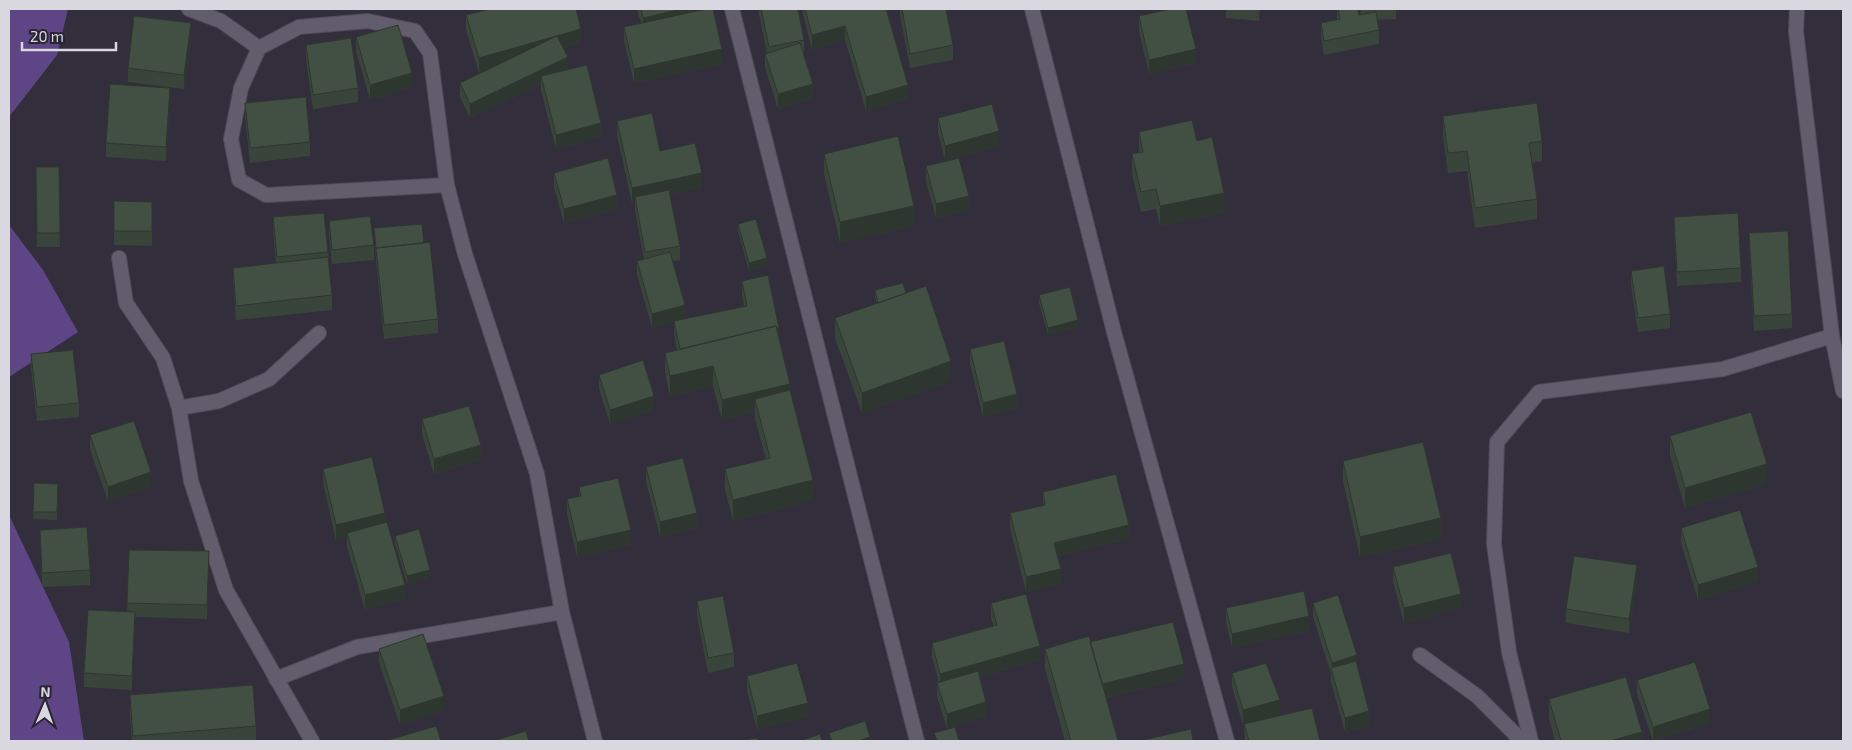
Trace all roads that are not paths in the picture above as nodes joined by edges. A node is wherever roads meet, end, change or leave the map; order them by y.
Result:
1 (189, 9) edge
2 (732, 9) edge
3 (1032, 9) edge
4 (1797, 9) edge
5 (259, 48) junction
6 (447, 185) junction
7 (119, 258) dead end
8 (319, 333) dead end
9 (1832, 336) junction
10 (1843, 391) edge
11 (179, 408) junction
12 (562, 612) junction
13 (1420, 655) dead end
14 (276, 678) junction
15 (312, 741) edge
16 (595, 741) edge
17 (917, 741) edge
18 (1227, 741) edge
19 (1522, 741) edge
20 (1531, 741) edge

1 - 5 street
2 - 17 street
3 - 18 street
4 - 9 street
5 - 6 street
5 - 6 street
6 - 12 street
7 - 11 street
8 - 11 street
9 - 10 street
9 - 20 street
11 - 14 street
12 - 14 street
12 - 16 street
13 - 19 street
14 - 15 street

